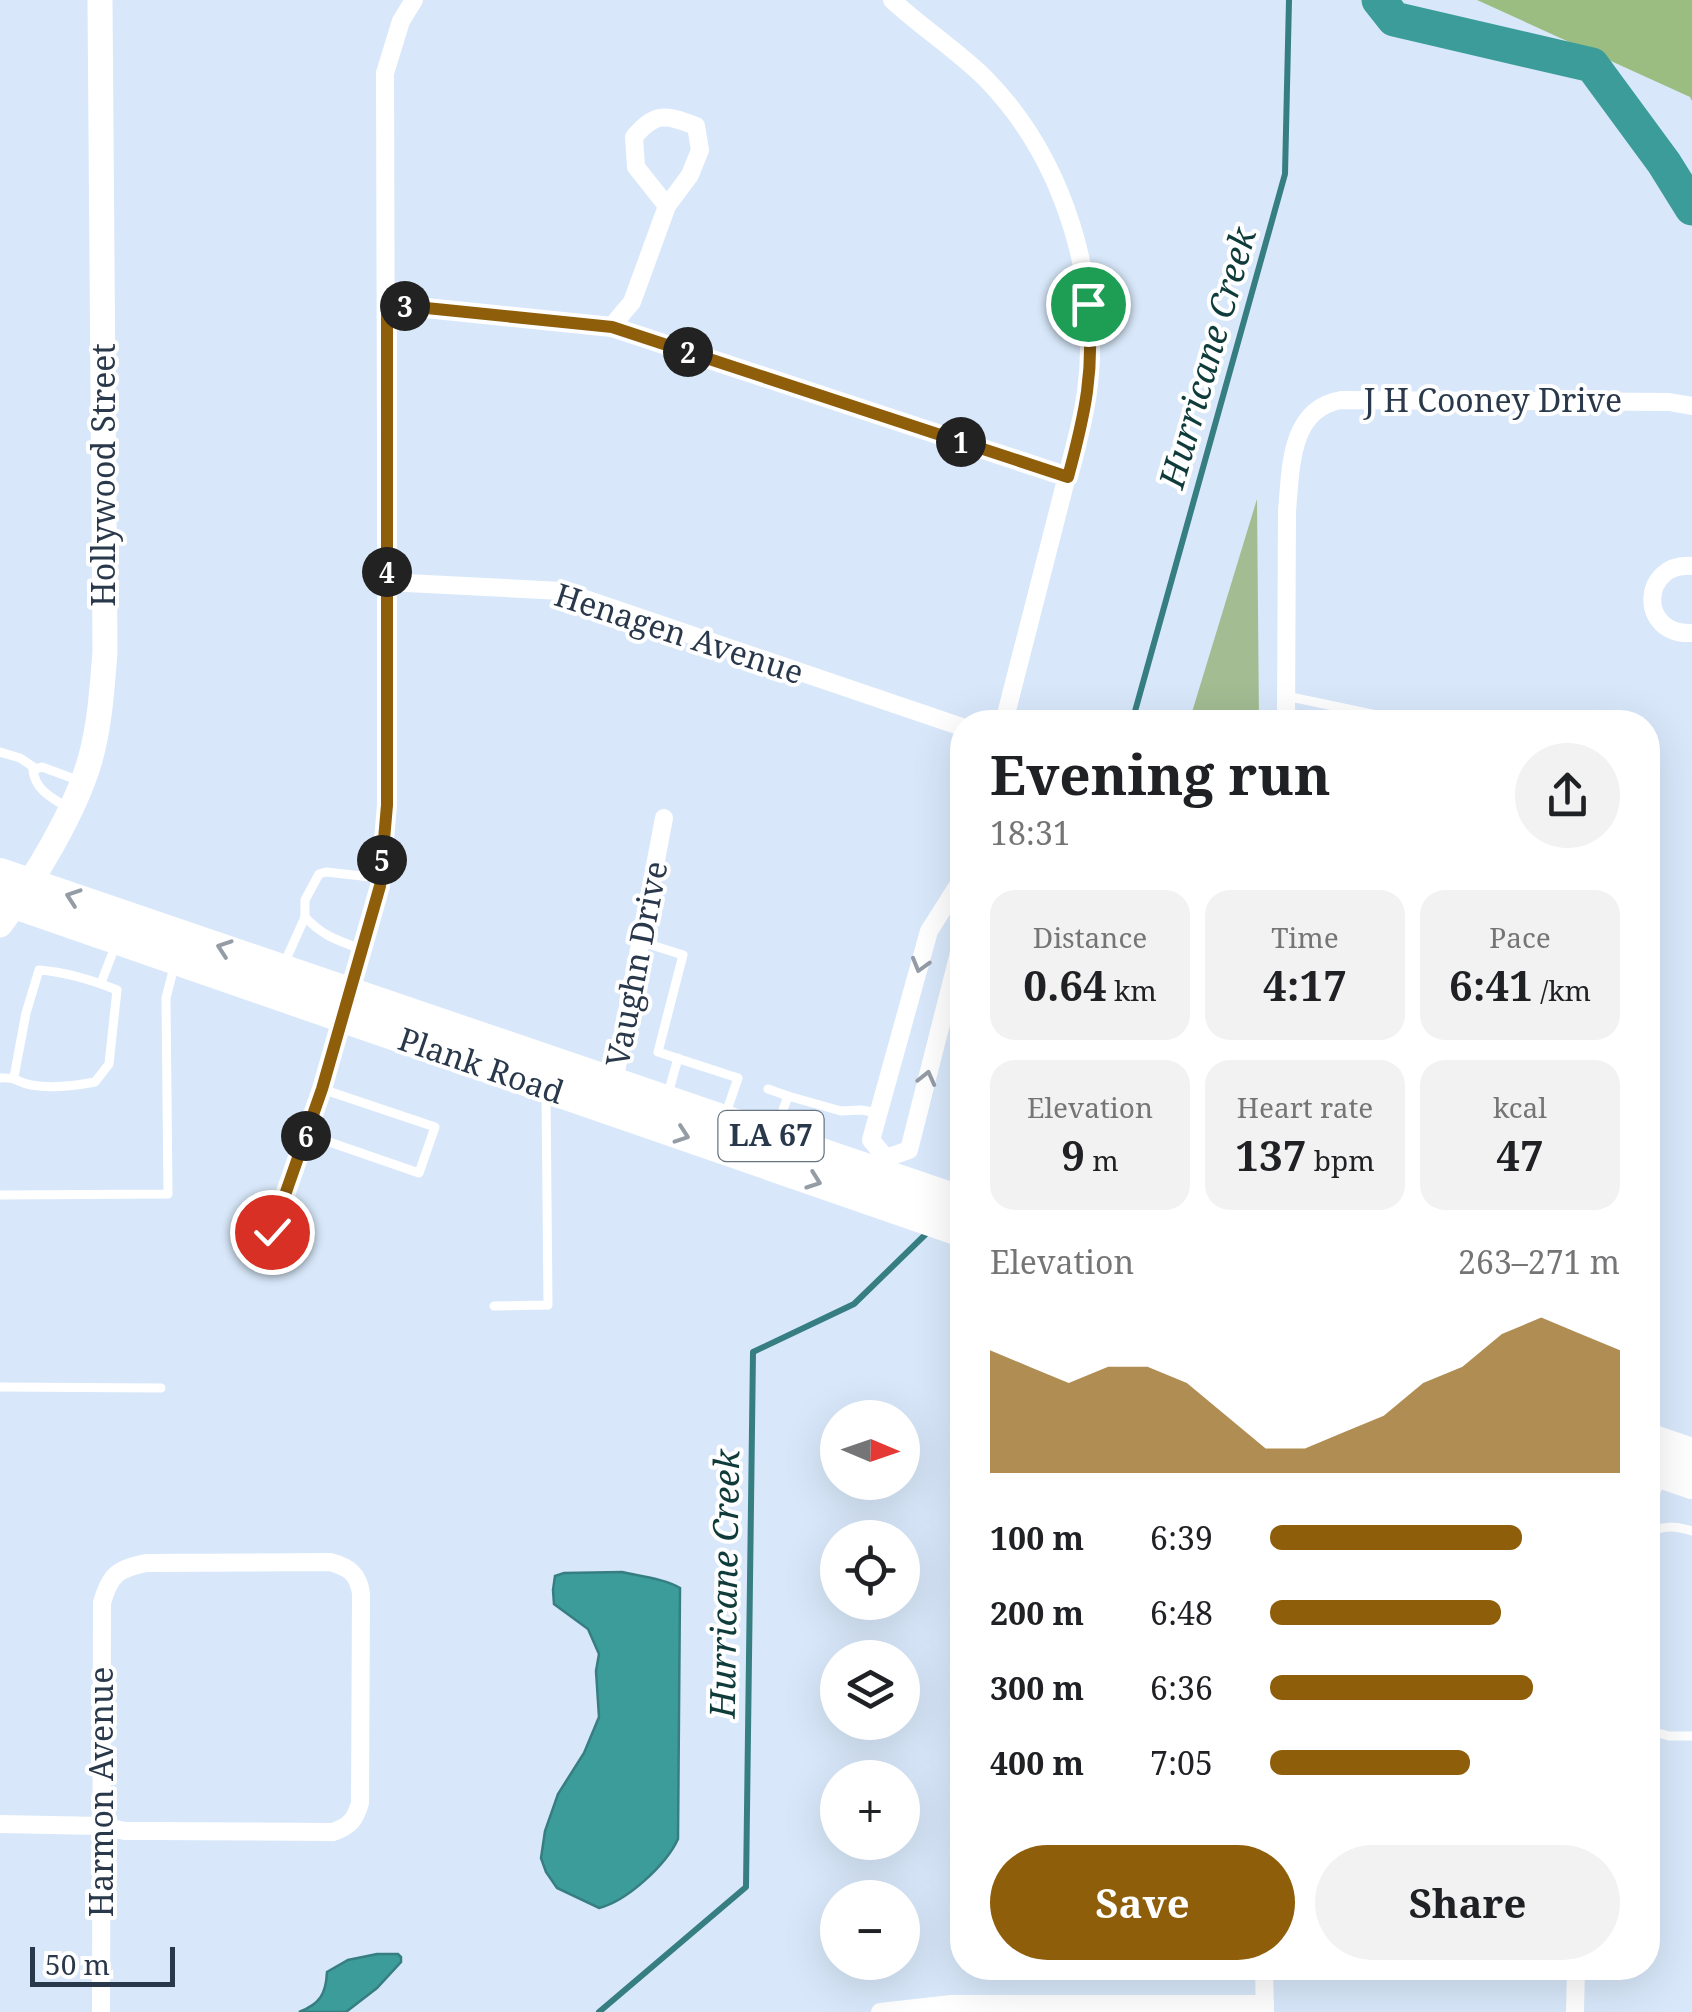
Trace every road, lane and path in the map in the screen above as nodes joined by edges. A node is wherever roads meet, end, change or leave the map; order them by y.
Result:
1 (100, 0) edge
2 (414, 0) edge
3 (892, 0) edge
4 (667, 206) junction
5 (387, 304) junction
6 (612, 327) junction
7 (1692, 406) edge
8 (1068, 477) junction
9 (1692, 566) edge
10 (387, 582) junction
11 (1692, 633) edge
12 (1286, 696) junction
13 (1007, 710) edge
14 (1286, 710) edge
15 (1353, 710) edge
16 (950, 723) edge
17 (0, 752) edge
18 (35, 768) junction
19 (83, 782) junction
20 (70, 810) junction
21 (664, 818) dead end
22 (380, 878) junction
23 (9, 897) edge
24 (950, 898) edge
25 (305, 916) junction
26 (118, 939) junction
27 (642, 942) junction
28 (361, 949) junction
29 (176, 959) junction
30 (282, 968) junction
31 (100, 983) junction
32 (950, 988) edge
33 (345, 1004) junction
34 (678, 1058) junction
35 (14, 1077) junction
36 (0, 1078) edge
37 (546, 1088) junction
38 (322, 1089) junction
39 (768, 1089) dead end
40 (611, 1096) junction
41 (788, 1096) junction
42 (666, 1100) junction
43 (879, 1114) junction
44 (724, 1120) junction
45 (306, 1134) junction
46 (774, 1137) junction
47 (880, 1178) junction
48 (0, 1195) edge
49 (950, 1202) edge
50 (925, 1204) junction
51 (950, 1223) edge
52 (272, 1232) dead end
53 (494, 1306) dead end
54 (0, 1386) edge
55 (161, 1388) dead end
56 (1660, 1442) edge
57 (1692, 1453) edge
58 (1660, 1474) edge
59 (1692, 1484) edge
60 (1660, 1528) edge
61 (1692, 1531) edge
62 (1660, 1733) edge
63 (1692, 1736) edge
64 (0, 1824) edge
65 (101, 1826) junction
66 (1264, 1980) edge
67 (1576, 1980) edge
68 (1265, 2008) edge
69 (101, 2012) edge
70 (880, 2012) edge
71 (1575, 2012) edge

1 - 19 street, Hollywood Street
2 - 5 street
3 - 8 street
4 - 4 street
4 - 6 street
5 - 6 street
5 - 10 street
6 - 8 street
7 - 12 street, J H Cooney Drive
8 - 13 street
9 - 11 street
10 - 16 street, Henagen Avenue
10 - 22 street
12 - 14 street, J H Cooney Drive
12 - 15 lane
17 - 18 lane
18 - 19 lane
18 - 20 lane
19 - 20 street, Hollywood Street
20 - 23 street, Hollywood Street
21 - 27 street, Vaughn Drive
22 - 25 lane
22 - 28 street
23 - 26 main road, Plank Road / LA 67
30 -> 23 main road, Plank Road / LA 67
24 -> 43 street
25 - 28 lane
25 - 30 lane
26 - 29 main road, Plank Road / LA 67
26 - 31 lane
27 - 34 lane
27 - 40 street, Vaughn Drive
28 - 33 street
29 - 33 main road, Plank Road / LA 67
29 - 48 lane
30 - 33 main road, Plank Road / LA 67
31 - 35 lane
31 - 35 lane
47 -> 32 street
33 - 37 main road, Plank Road / LA 67
33 - 38 lane
33 - 40 main road, Plank Road / LA 67
34 - 42 lane
34 - 44 lane
35 - 36 lane
37 - 40 main road, Plank Road / LA 67
37 - 53 lane
38 - 45 lane
38 - 45 lane
39 - 41 lane
40 - 42 main road, Plank Road / LA 67
40 -> 47 main road, Plank Road / LA 67
41 - 43 lane
41 - 46 lane
42 - 44 main road, Plank Road / LA 67
43 - 47 street
44 - 46 main road, Plank Road / LA 67
45 - 52 lane
46 - 47 main road, Plank Road / LA 67
47 - 50 main road, Plank Road / LA 67
49 - 50 main road, Plank Road / LA 67
50 - 51 main road, Plank Road / LA 67
54 - 55 lane
56 - 57 main road
58 - 59 main road
60 - 61 lane
62 - 63 lane
64 - 65 street
65 - 65 street, Harmon Avenue
65 - 69 street, Harmon Avenue
66 - 68 street
67 - 71 street
68 - 70 street

